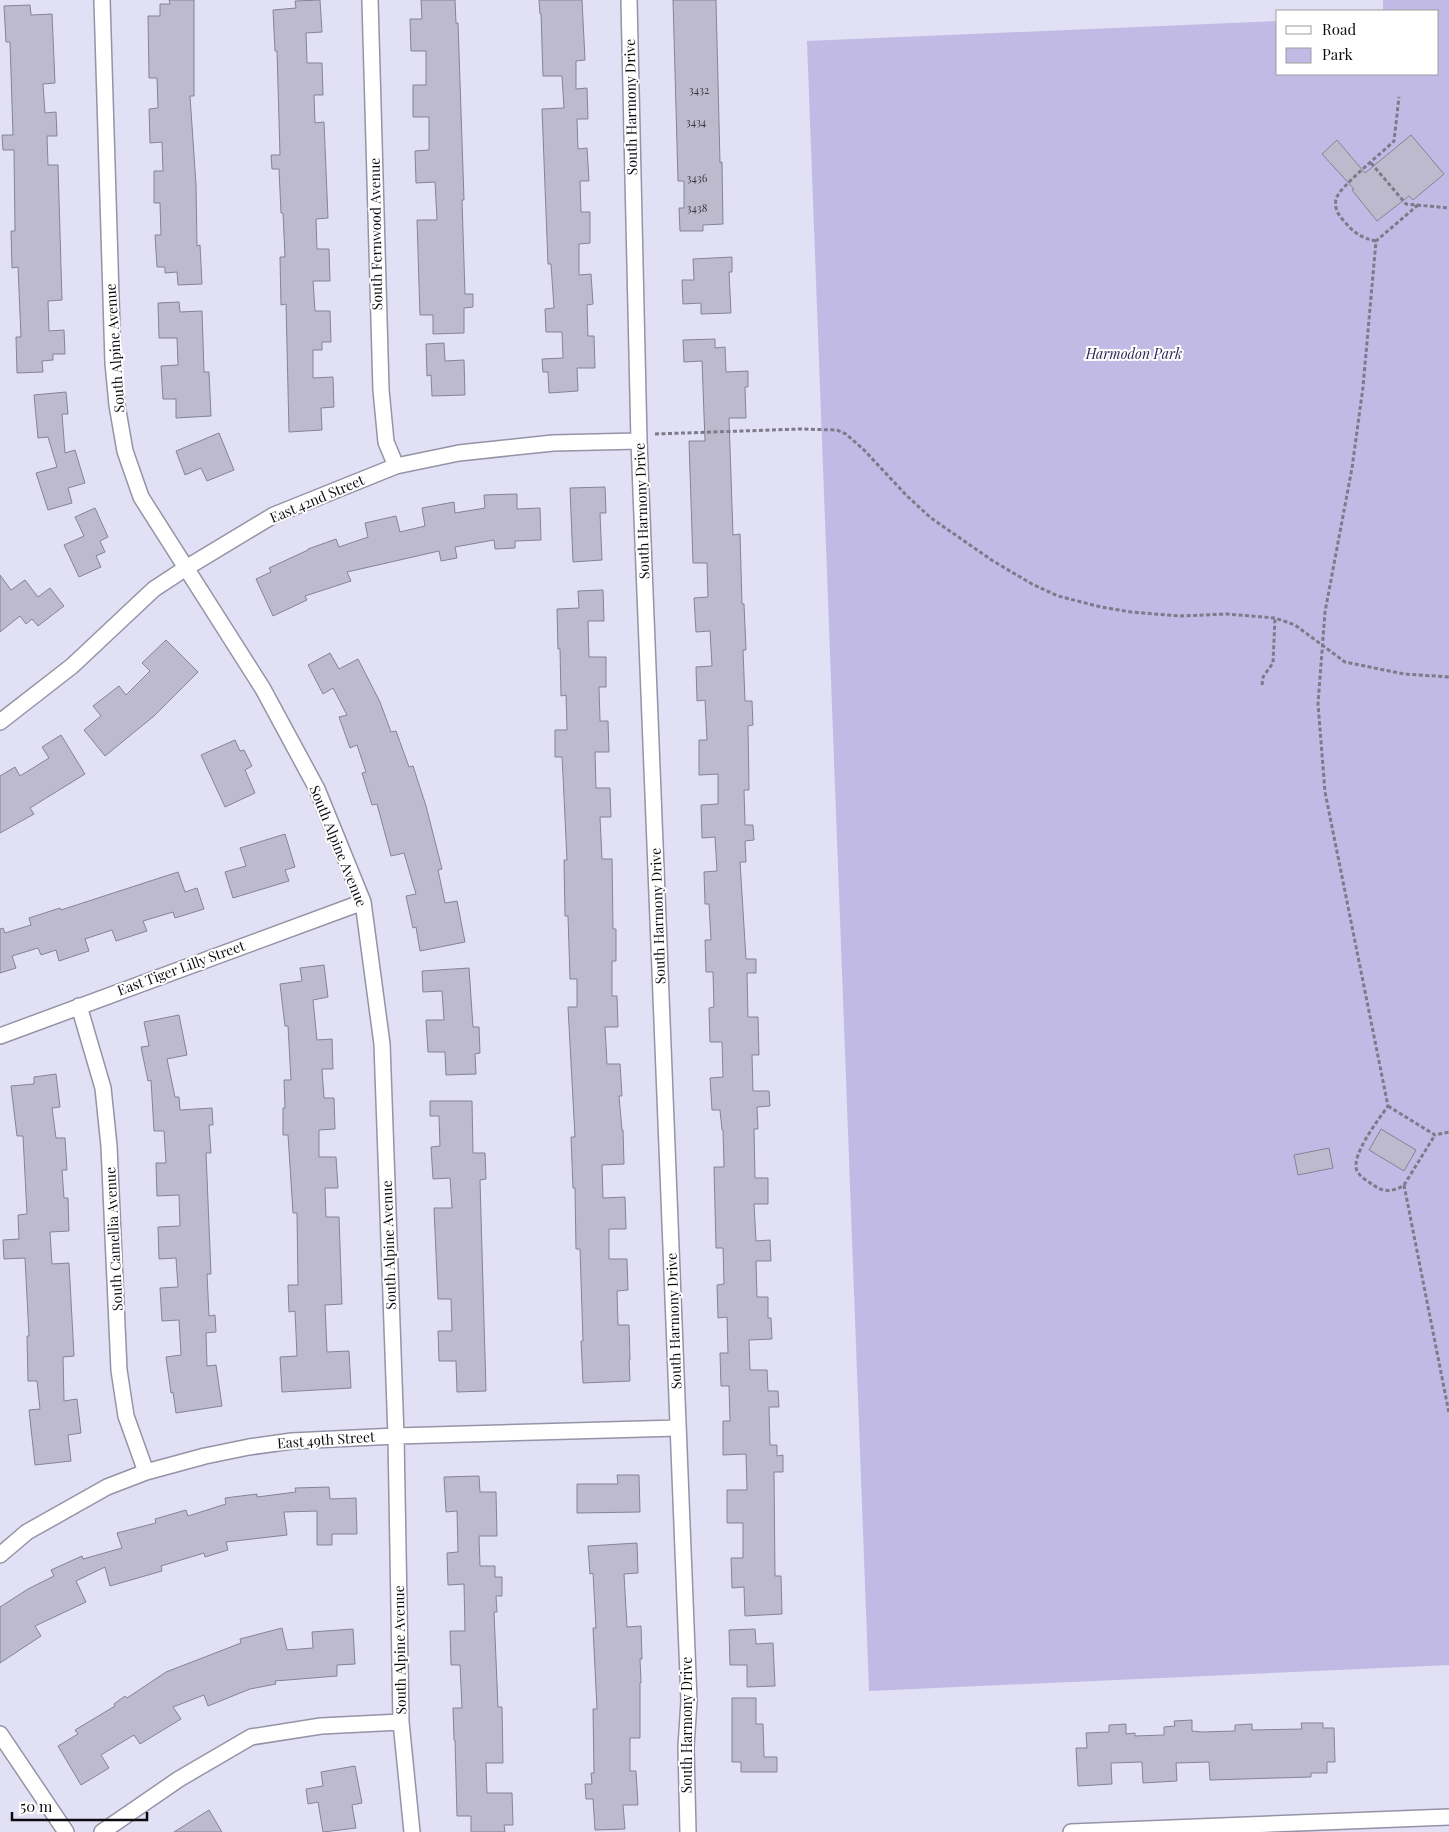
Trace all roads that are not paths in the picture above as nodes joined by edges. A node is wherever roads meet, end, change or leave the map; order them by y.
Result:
1 (102, 0) edge
2 (370, 0) edge
3 (629, 0) edge
4 (639, 441) junction
5 (396, 466) junction
6 (186, 568) junction
7 (0, 722) edge
8 (363, 902) junction
9 (79, 1006) junction
10 (0, 1036) edge
11 (678, 1428) junction
12 (396, 1436) junction
13 (146, 1472) junction
14 (0, 1555) edge
15 (401, 1722) junction
16 (0, 1734) edge
17 (1449, 1817) edge
18 (1224, 1830) edge
19 (66, 1832) edge
20 (102, 1832) edge
21 (412, 1832) edge
22 (688, 1832) edge
23 (1071, 1832) edge

1 - 6 street, South Alpine Avenue
2 - 5 street, South Fernwood Avenue
3 - 4 street, South Harmony Drive
4 - 5 street, East 42nd Street
4 - 11 street, South Harmony Drive
5 - 6 street, East 42nd Street
6 - 7 street, East 42nd Street
6 - 8 street, South Alpine Avenue
8 - 9 street, East Tiger Lilly Street
8 - 12 street, South Alpine Avenue
9 - 10 street, East Tiger Lilly Street
9 - 13 street, South Camellia Avenue
11 - 12 street, East 49th Street
11 - 22 street, South Harmony Drive
12 - 13 street, East 49th Street
12 - 15 street, South Alpine Avenue
13 - 14 street, East 49th Street
15 - 20 street
15 - 21 street, South Alpine Avenue
16 - 19 street
17 - 18 street
18 - 23 street

